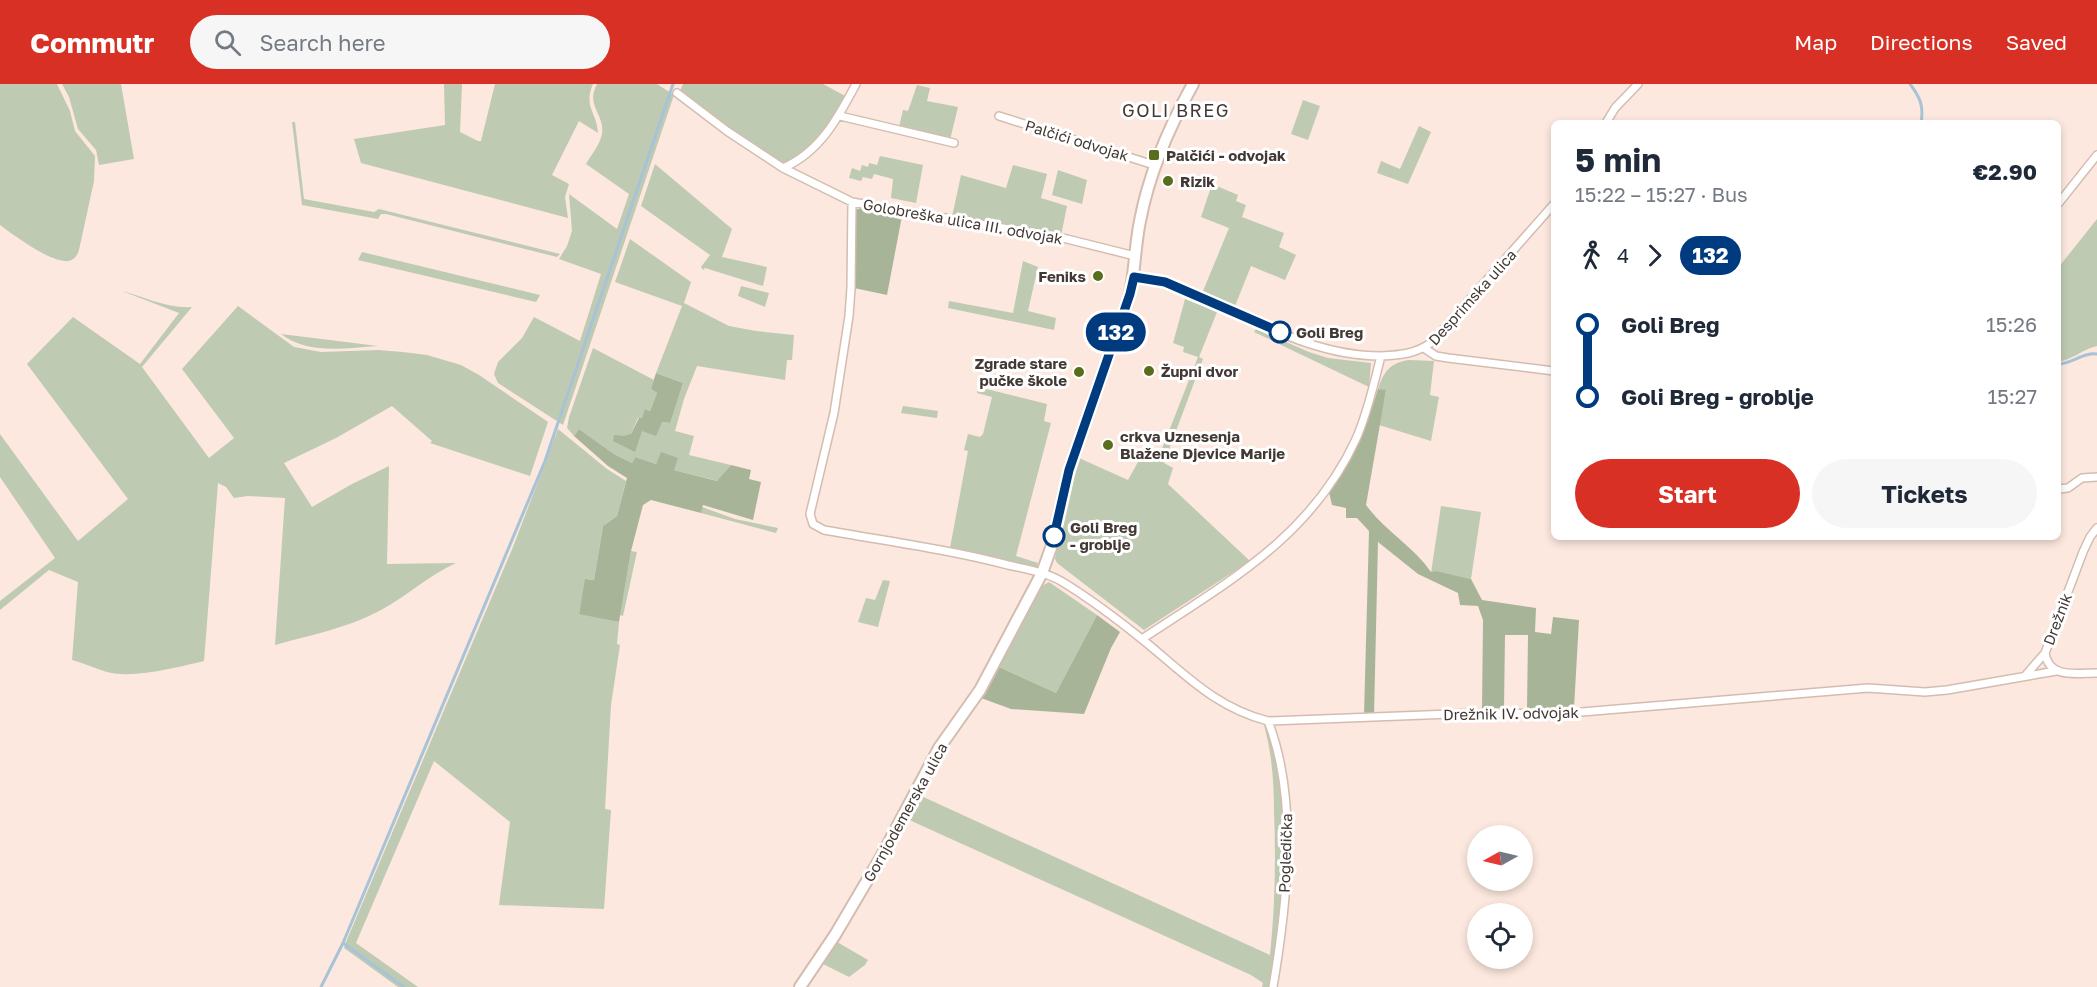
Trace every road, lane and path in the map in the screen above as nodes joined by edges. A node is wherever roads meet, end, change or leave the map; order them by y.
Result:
1 (856, 84) edge
2 (1193, 84) edge
3 (1638, 84) edge
4 (677, 93) dead end
5 (840, 116) junction
6 (999, 116) dead end
7 (1608, 120) edge
8 (954, 143) dead end
9 (2097, 155) edge
10 (1154, 165) junction
11 (783, 168) junction
12 (2061, 200) edge
13 (852, 202) junction
14 (1551, 207) edge
15 (1136, 256) junction
16 (1134, 277) junction
17 (1424, 348) junction
18 (1382, 356) junction
19 (1551, 371) edge
20 (2097, 477) edge
21 (2061, 489) edge
22 (2097, 528) edge
23 (1042, 573) junction
24 (1142, 639) junction
25 (2045, 652) junction
26 (2056, 671) junction
27 (2097, 673) edge
28 (2025, 676) junction
29 (1268, 721) junction
30 (800, 987) edge
31 (1273, 987) edge

1 - 5 street
2 - 10 street, Gornjodemerska ulica
3 - 7 street
4 - 11 street, Golobreška ulica III. odvojak
5 - 8 street
5 - 11 street
6 - 10 street, Palčići odvojak
9 - 12 street
10 - 15 street, Gornjodemerska ulica
11 - 13 street, Golobreška ulica III. odvojak
13 - 15 street, Golobreška ulica III. odvojak
13 - 23 street, Drežnik IV. odvojak
14 - 17 street, Desprimska ulica
15 - 16 street, Gornjodemerska ulica
16 - 18 street, Desprimska ulica
16 - 23 street, Gornjodemerska ulica
17 - 18 street, Desprimska ulica
17 - 19 street
18 - 24 street
20 - 21 street
22 - 25 street, Drežnik
23 - 24 street, Drežnik IV. odvojak
23 - 30 street, Gornjodemerska ulica
24 - 29 street, Drežnik IV. odvojak
25 - 26 street, Drežnik
25 - 28 street
26 - 27 street
26 - 28 street, Drežnik IV. odvojak
28 - 29 street, Drežnik IV. odvojak
29 - 31 street, Pogledička

